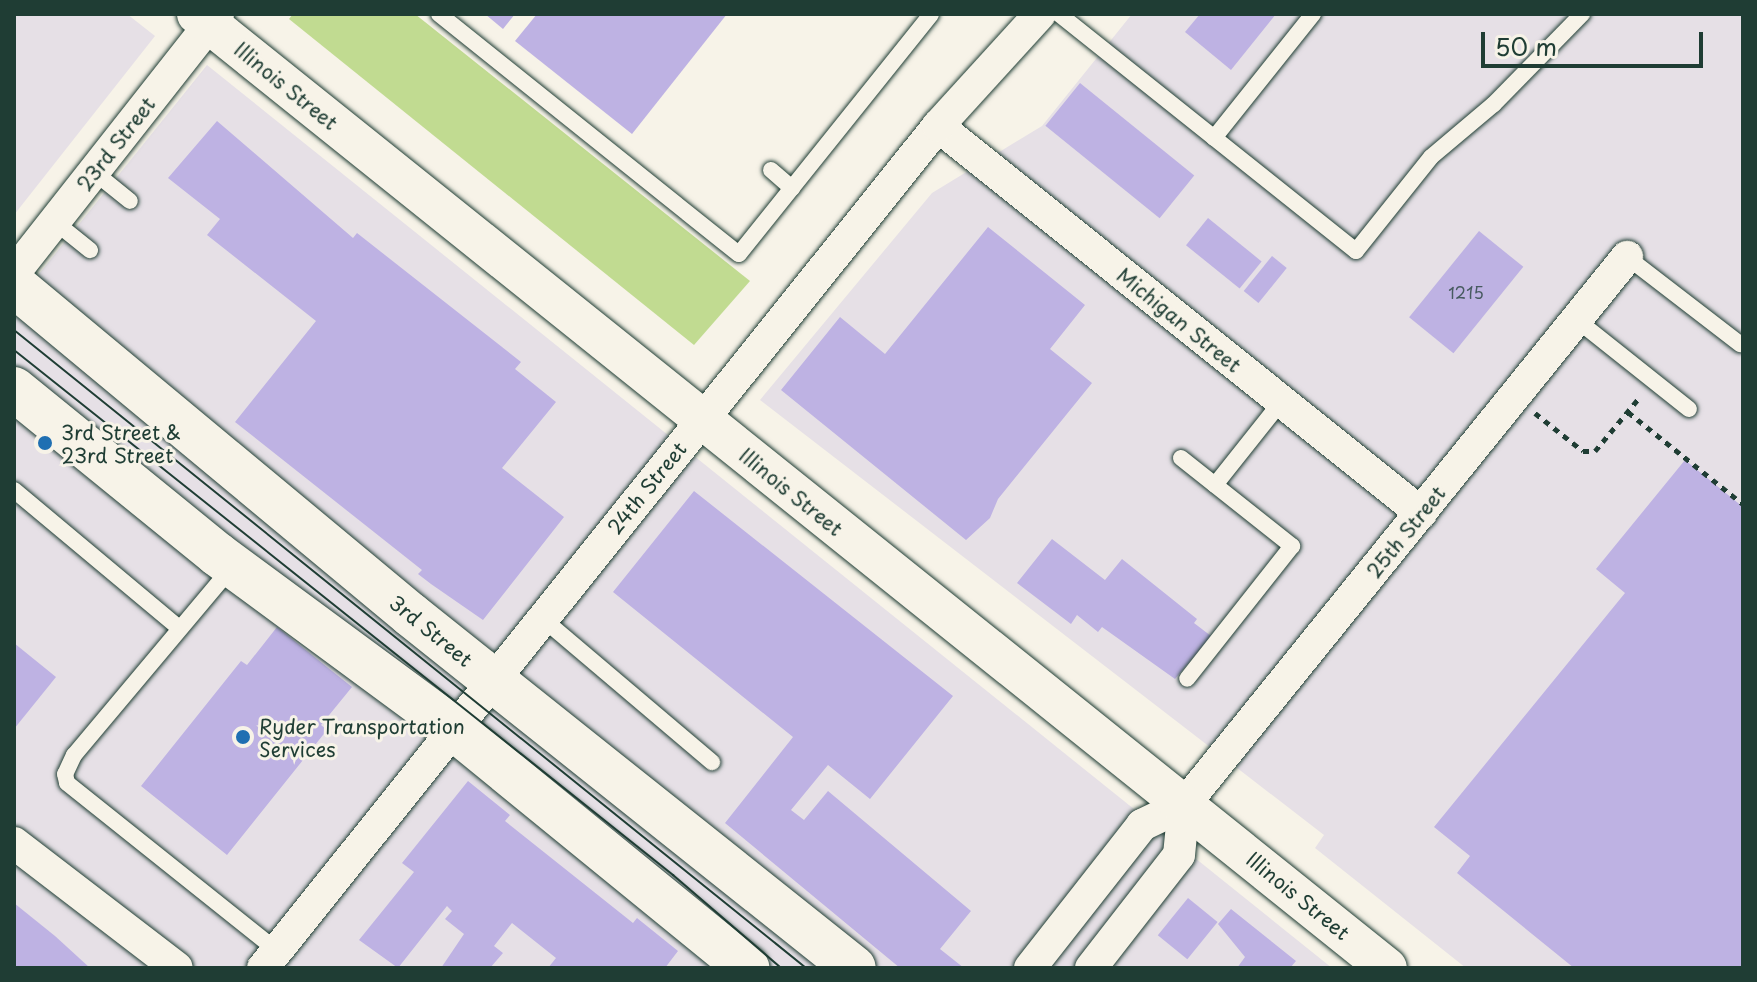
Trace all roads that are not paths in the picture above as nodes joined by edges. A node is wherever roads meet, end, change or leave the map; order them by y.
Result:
1 (439, 14) edge
2 (931, 14) edge
3 (1040, 14) edge
4 (1059, 14) edge
5 (1313, 14) edge
6 (1582, 14) edge
7 (208, 18) edge
8 (938, 126) junction
9 (1214, 138) junction
10 (771, 170) dead end
11 (94, 172) junction
12 (792, 188) junction
13 (130, 201) dead end
14 (55, 222) junction
15 (90, 250) dead end
16 (1627, 257) joint
17 (14, 273) edge
18 (14, 285) edge
19 (1577, 320) junction
20 (1740, 344) dead end
21 (14, 389) edge
22 (1281, 402) junction
23 (1689, 409) dead end
24 (701, 421) junction
25 (1181, 458) dead end
26 (1215, 485) junction
27 (14, 490) edge
28 (1421, 513) junction
29 (233, 566) junction
30 (542, 618) junction
31 (179, 628) junction
32 (1187, 679) dead end
33 (492, 681) junction
34 (453, 728) junction
35 (712, 762) dead end
36 (1184, 805) junction
37 (14, 843) edge
38 (270, 959) edge
39 (177, 968) edge
40 (747, 968) edge
41 (854, 968) edge
42 (1030, 968) edge
43 (1091, 968) edge
44 (1387, 968) edge

1 - 12 lane
2 - 12 lane
3 - 8 street, 24th Street
4 - 9 lane
5 - 9 lane
6 - 9 lane
7 - 11 street, 23rd Street
7 - 24 street, Illinois Street
8 - 22 street, Michigan Street
8 - 24 street, 24th Street
10 - 12 lane
11 - 13 lane
11 - 14 street, 23rd Street
14 - 15 lane
14 - 17 street, 23rd Street
16 - 19 street, 25th Street
16 - 20 lane
18 - 33 main road, 3rd Street
19 - 23 lane
19 - 28 street, 25th Street
21 - 29 main road
22 - 26 lane
22 - 28 street, Michigan Street
24 - 30 street, 24th Street
24 - 36 street, Illinois Street
25 - 26 lane
26 - 32 lane
27 - 31 lane
28 - 36 street, 25th Street
29 - 31 lane
29 - 34 main road
30 - 33 street, 24th Street
30 - 35 lane
31 - 38 lane
33 - 34 street, 24th Street
33 - 41 main road, 3rd Street
34 - 38 street, 24th Street
34 - 40 main road
36 - 42 street, 25th Street
36 - 43 street
36 - 44 street, Illinois Street
37 - 39 street

